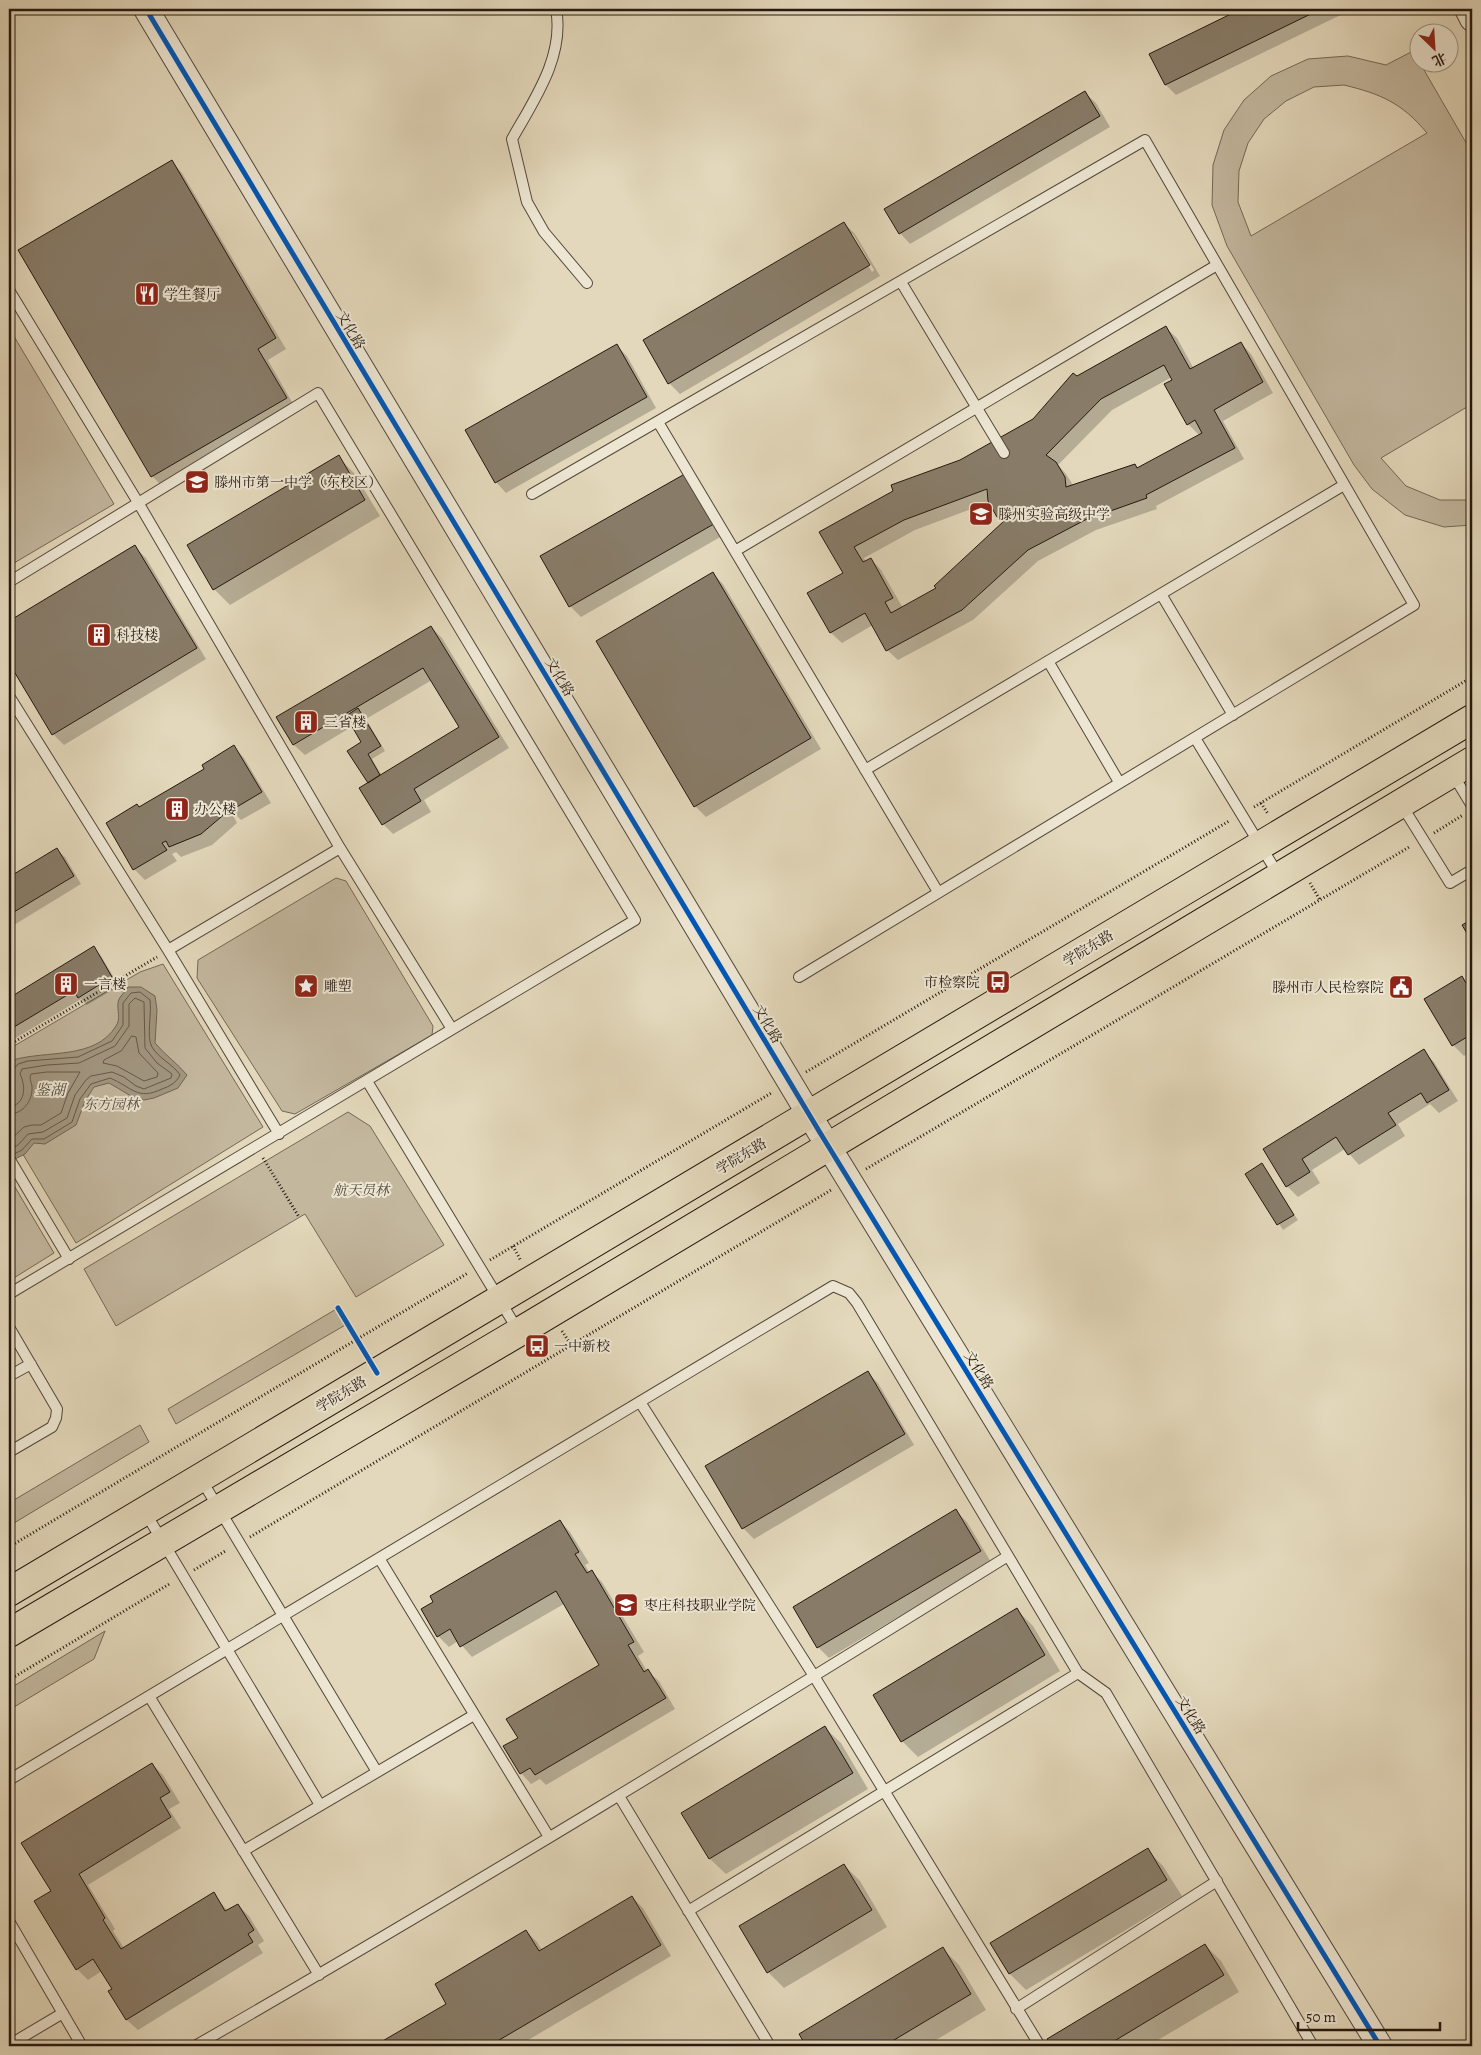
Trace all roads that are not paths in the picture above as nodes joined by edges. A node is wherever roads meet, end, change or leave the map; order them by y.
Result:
1 (146, 9) edge
2 (556, 9) edge
3 (1467, 9) edge
4 (1472, 19) edge
5 (1217, 265) junction
6 (900, 282) junction
7 (587, 283) dead end
8 (9, 290) edge
9 (977, 409) junction
10 (658, 422) junction
11 (1004, 453) dead end
12 (1344, 485) junction
13 (532, 494) dead end
14 (139, 504) junction
15 (735, 551) junction
16 (9, 582) edge
17 (1160, 594) junction
18 (1048, 661) junction
19 (9, 696) edge
20 (1233, 715) junction
21 (1472, 719) edge
22 (1195, 738) junction
23 (1462, 767) edge
24 (865, 770) junction
25 (1119, 782) junction
26 (1401, 804) junction
27 (1472, 806) edge
28 (1260, 846) junction
29 (340, 848) junction
30 (1472, 870) edge
31 (1280, 877) junction
32 (938, 892) junction
33 (168, 950) junction
34 (799, 976) dead end
35 (452, 1029) junction
36 (367, 1080) junction
37 (810, 1115) junction
38 (279, 1134) junction
39 (829, 1147) junction
40 (9, 1158) edge
41 (68, 1259) junction
42 (9, 1294) edge
43 (500, 1300) junction
44 (9, 1327) edge
45 (519, 1332) junction
46 (31, 1364) junction
47 (9, 1376) edge
48 (640, 1402) junction
49 (9, 1452) edge
50 (200, 1478) junction
51 (219, 1509) junction
52 (144, 1512) junction
53 (163, 1542) junction
54 (1008, 1556) junction
55 (379, 1558) junction
56 (9, 1592) edge
57 (283, 1615) junction
58 (9, 1633) edge
59 (227, 1649) junction
60 (1078, 1673) junction
61 (814, 1676) junction
62 (148, 1696) junction
63 (474, 1715) junction
64 (377, 1772) junction
65 (9, 1780) edge
66 (884, 1791) junction
67 (619, 1796) junction
68 (320, 1805) junction
69 (549, 1837) junction
70 (243, 1851) junction
71 (1217, 1881) junction
72 (688, 1911) junction
73 (9, 1921) edge
74 (12, 1936) edge
75 (319, 1975) junction
76 (1016, 2009) junction
77 (63, 2013) junction
78 (9, 2045) edge
79 (82, 2046) edge
80 (194, 2046) edge
81 (770, 2046) edge
82 (1040, 2046) edge
83 (1313, 2046) edge
84 (1380, 2046) edge

1 - 37 street, 文化路
2 - 7 lane
3 - 4 street
5 - 6 lane
5 - 9 lane
5 - 12 lane
6 - 9 lane
6 - 10 lane
8 - 14 lane
9 - 11 lane
9 - 15 lane
10 - 13 lane
10 - 15 lane
12 - 17 lane
12 - 20 lane
14 - 16 lane
14 - 29 lane
14 - 35 lane
15 - 24 lane
17 - 18 lane
17 - 20 lane
18 - 24 lane
18 - 25 lane
19 - 33 lane
20 - 22 lane
21 - 28 main road, 学院东路
22 - 25 lane
22 - 28 lane
23 - 26 main road
23 - 27 lane
24 - 32 lane
25 - 32 lane
26 - 30 lane
26 - 31 main road
28 - 31 lane
28 - 37 main road, 学院东路
29 - 33 lane
29 - 35 lane
31 - 39 main road
32 - 34 lane
33 - 38 lane
35 - 36 lane
36 - 38 lane
36 - 43 lane
37 - 39 street, 文化路
37 - 43 main road, 学院东路
38 - 41 lane
39 - 45 main road
39 - 84 street, 文化路
40 - 41 lane
41 - 42 lane
43 - 45 lane
43 - 50 main road, 学院东路
44 - 46 lane
45 - 51 main road
46 - 47 lane
46 - 49 lane
48 - 54 lane
48 - 55 lane
48 - 61 lane
50 - 51 lane
50 - 52 main road, 学院东路
51 - 53 main road
51 - 57 lane
52 - 53 lane
52 - 56 main road, 学院东路
53 - 58 main road
53 - 59 lane
54 - 60 lane
54 - 61 lane
55 - 57 lane
55 - 63 lane
57 - 59 lane
57 - 64 lane
59 - 62 lane
59 - 68 lane
60 - 66 lane
60 - 71 lane
61 - 66 lane
61 - 67 lane
62 - 65 lane
62 - 70 lane
63 - 64 lane
63 - 69 lane
64 - 68 lane
66 - 72 lane
66 - 76 lane
67 - 69 lane
67 - 72 lane
68 - 70 lane
69 - 75 lane
70 - 75 lane
71 - 76 lane
71 - 83 lane
72 - 81 lane
73 - 74 lane
74 - 77 lane
75 - 80 lane
76 - 82 lane
77 - 78 lane
77 - 79 lane

